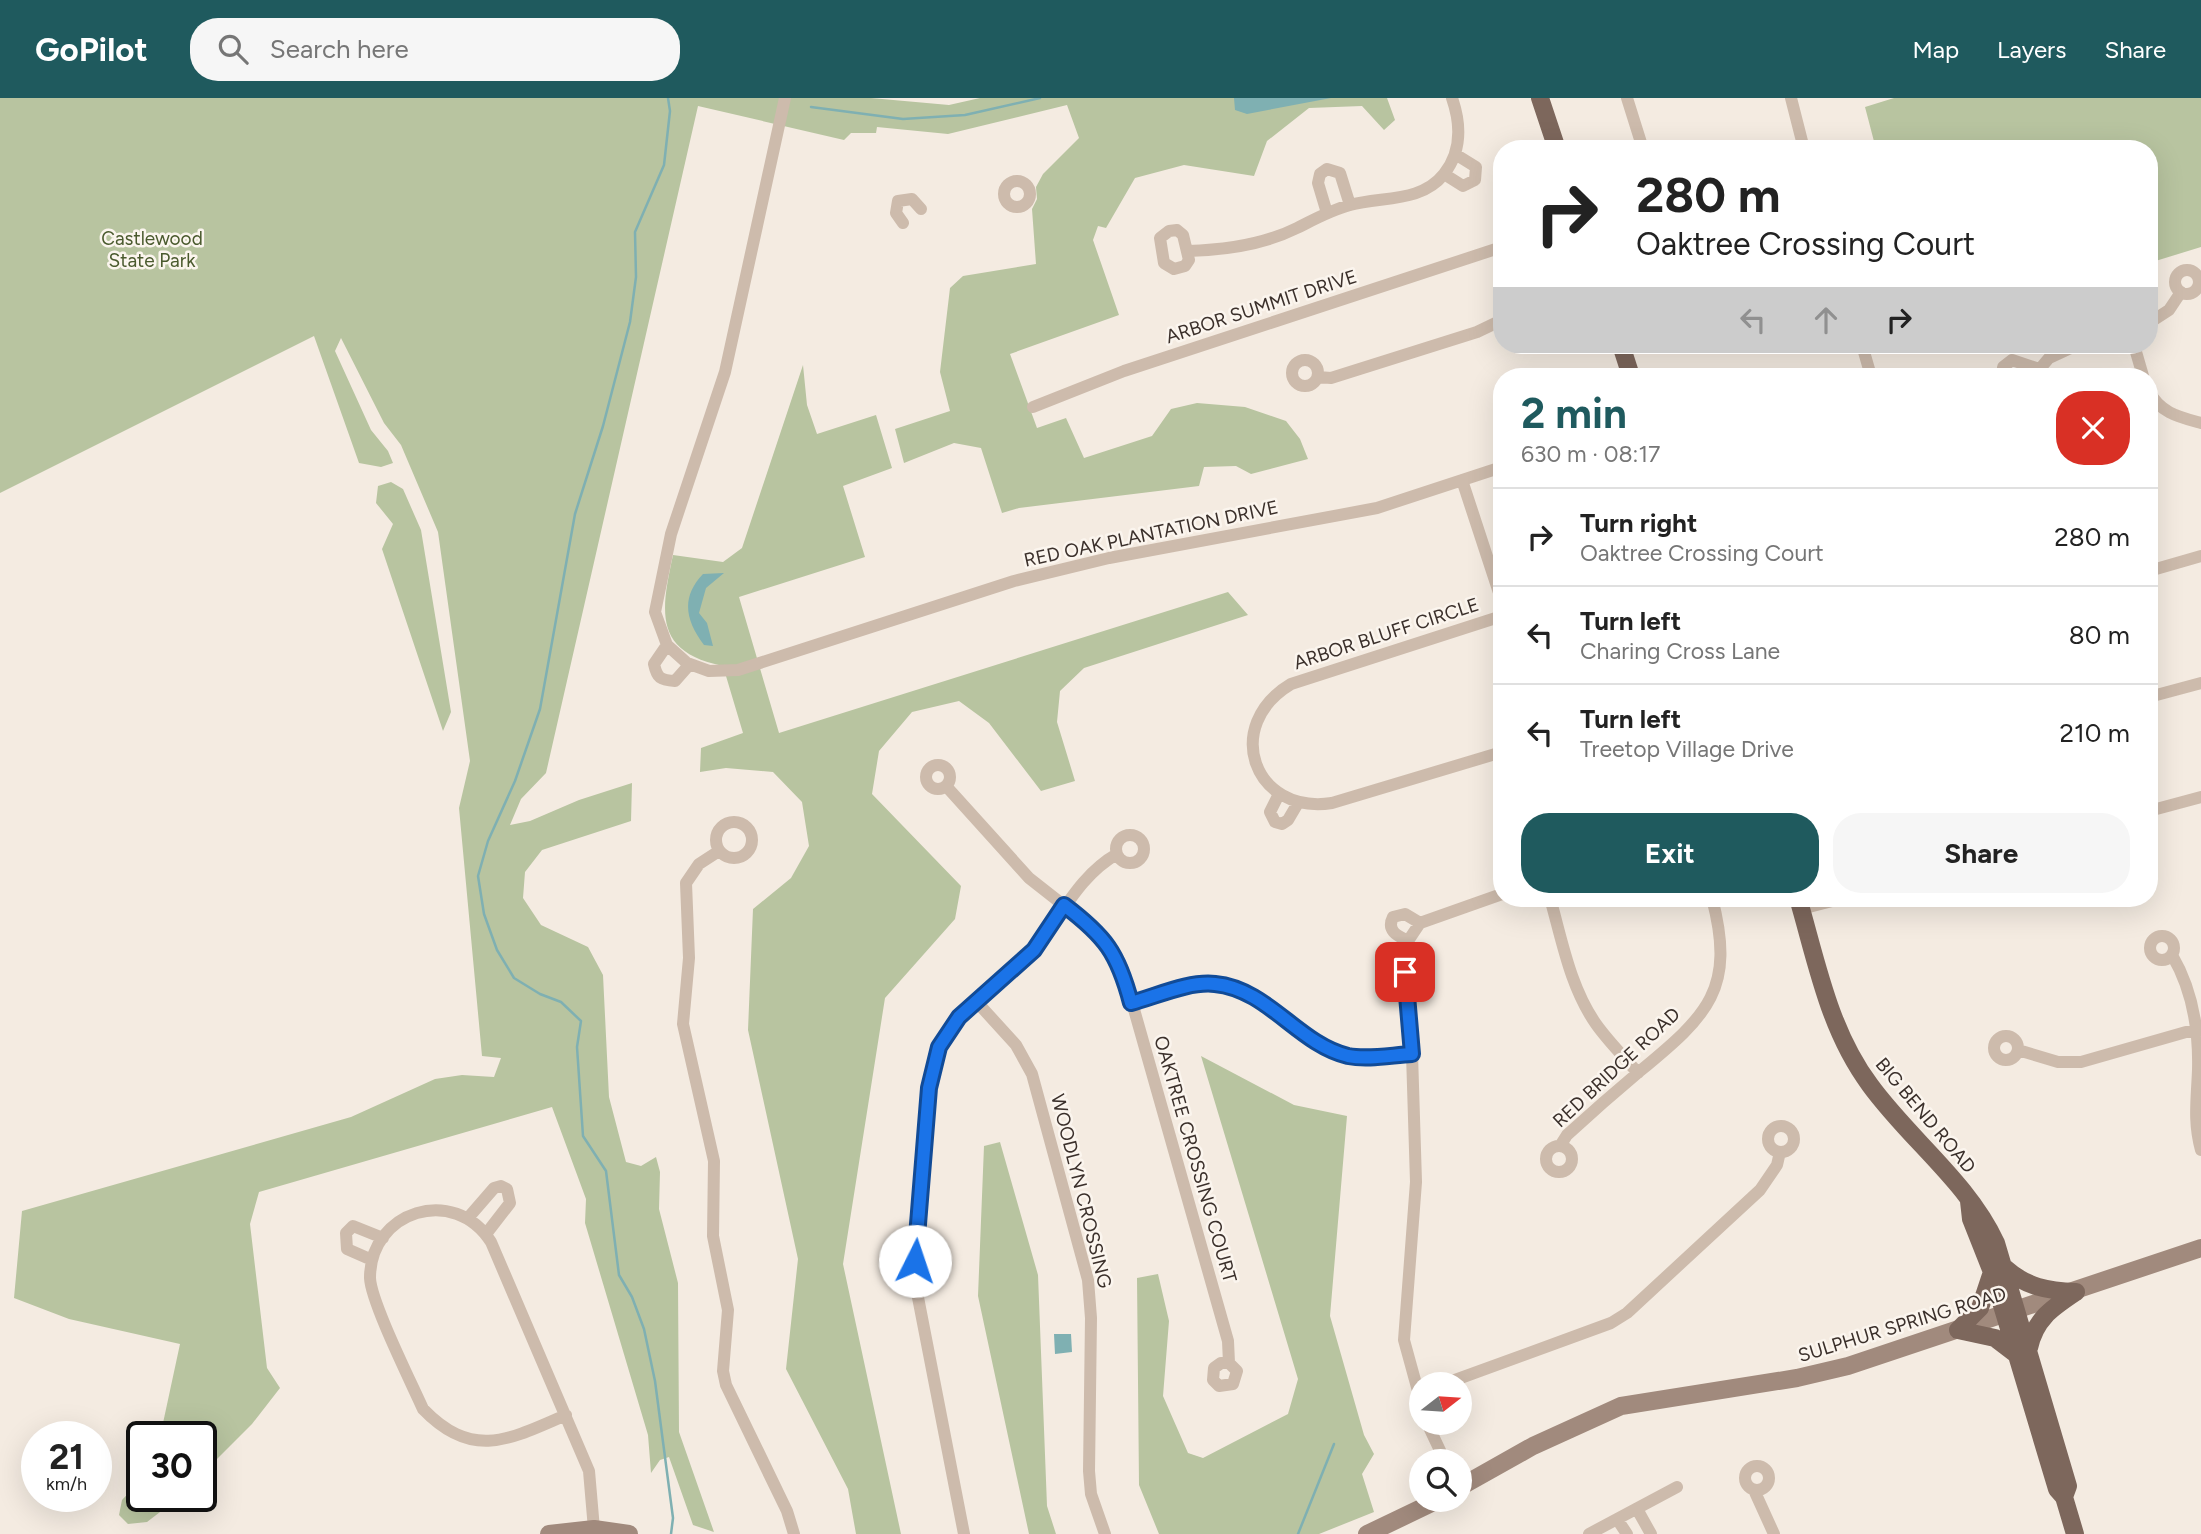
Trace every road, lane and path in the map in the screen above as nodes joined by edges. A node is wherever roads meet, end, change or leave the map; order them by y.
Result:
1 (785, 98) edge
2 (1452, 98) edge
3 (1540, 98) edge
4 (1627, 98) edge
5 (1791, 98) edge
6 (1554, 140) edge
7 (1640, 140) edge
8 (1802, 140) edge
9 (1455, 154) junction
10 (1444, 174) junction
11 (1350, 205) junction
12 (921, 209) dead end
13 (1327, 213) junction
14 (903, 223) dead end
15 (1493, 250) edge
16 (1188, 251) dead end
17 (2181, 292) dead end
18 (2158, 317) edge
19 (1493, 324) edge
20 (2058, 354) edge
21 (2003, 368) edge
22 (2028, 368) edge
23 (2040, 368) edge
24 (1318, 377) dead end
25 (2158, 404) edge
26 (1033, 407) dead end
27 (2201, 423) edge
28 (1493, 470) edge
29 (1462, 480) junction
30 (2201, 556) edge
31 (2158, 568) edge
32 (1493, 575) edge
33 (1493, 619) edge
34 (667, 645) junction
35 (690, 664) junction
36 (2201, 683) edge
37 (2158, 694) edge
38 (1493, 755) edge
39 (946, 786) dead end
40 (1279, 794) junction
41 (2201, 797) edge
42 (1298, 803) junction
43 (2158, 809) edge
44 (719, 850) dead end
45 (1117, 854) dead end
46 (1493, 897) edge
47 (1064, 905) junction
48 (1553, 907) edge
49 (1714, 907) edge
50 (1801, 907) edge
51 (1420, 923) junction
52 (1408, 941) junction
53 (2172, 955) dead end
54 (976, 1001) junction
55 (1131, 1003) junction
56 (2197, 1032) junction
57 (2018, 1050) dead end
58 (1412, 1054) junction
59 (1638, 1073) junction
60 (1560, 1146) dead end
61 (2201, 1150) edge
62 (1780, 1152) dead end
63 (468, 1217) junction
64 (486, 1234) junction
65 (383, 1238) junction
66 (916, 1247) junction
67 (2201, 1248) edge
68 (372, 1261) junction
69 (1998, 1270) junction
70 (915, 1273) junction
71 (2076, 1292) junction
72 (2011, 1313) junction
73 (1958, 1330) junction
74 (2022, 1352) junction
75 (1229, 1363) dead end
76 (1414, 1372) edge
77 (1472, 1374) edge
78 (566, 1415) junction
79 (1472, 1479) edge
80 (1677, 1487) dead end
81 (1754, 1490) dead end
82 (1637, 1509) junction
83 (1413, 1512) edge
84 (1617, 1519) junction
85 (594, 1529) junction
86 (549, 1534) edge
87 (629, 1534) edge
88 (794, 1534) edge
89 (964, 1534) edge
90 (1105, 1534) edge
91 (1368, 1534) edge
92 (1589, 1534) edge
93 (1627, 1534) edge
94 (1651, 1534) edge
95 (1774, 1534) edge
96 (2075, 1534) edge

1 - 34 street
2 - 9 street
3 - 6 main road
4 - 7 street
5 - 8 street
9 - 10 street
9 - 10 street
10 - 11 street
11 - 13 street
11 - 13 street
12 - 14 street
13 - 16 street
15 - 26 street, ARBOR SUMMIT DRIVE
17 - 18 street
19 - 24 street
20 - 23 street
21 - 22 street
25 - 27 street
28 - 29 street, RED OAK PLANTATION DRIVE
29 - 32 street
29 - 35 street, RED OAK PLANTATION DRIVE
30 - 31 street
33 - 40 street, ARBOR BLUFF CIRCLE
34 - 35 street, RED OAK PLANTATION DRIVE
34 - 35 street
36 - 37 street
38 - 42 street, ARBOR BLUFF CIRCLE
39 - 47 street, OAKTREE CROSSING COURT
40 - 42 street, ARBOR BLUFF CIRCLE
40 - 42 street
41 - 43 street
44 - 88 street
45 - 47 street
46 - 51 street
47 - 54 street
47 - 55 street, OAKTREE CROSSING COURT
48 - 59 street
49 - 59 street, RED BRIDGE ROAD
50 - 69 main road, BIG BEND ROAD
51 - 52 street
51 - 52 street
52 - 58 street
53 - 56 street
54 - 66 street
54 - 90 street, WOODLYN CROSSING
55 - 58 street
55 - 75 street, OAKTREE CROSSING COURT
56 - 57 street
56 - 61 street
58 - 76 street
59 - 60 street, RED BRIDGE ROAD
62 - 77 street
63 - 64 street
63 - 64 street
63 - 65 street
64 - 78 street
65 - 68 street
65 - 68 street
66 - 70 street
66 - 70 street
67 - 71 street, SULPHUR SPRING ROAD
68 - 78 street
69 - 71 main road
69 - 72 main road, BIG BEND ROAD
69 - 73 main road
70 - 89 street
71 - 72 street, SULPHUR SPRING ROAD
71 - 74 main road
72 - 73 street, SULPHUR SPRING ROAD
72 - 74 main road, BIG BEND ROAD
73 - 74 main road
73 - 79 street, SULPHUR SPRING ROAD
74 - 96 main road, BIG BEND ROAD
78 - 85 street
80 - 82 street
81 - 95 street
82 - 84 street
82 - 94 street
83 - 91 street
84 - 92 street
84 - 93 street
85 - 86 street
85 - 87 street

